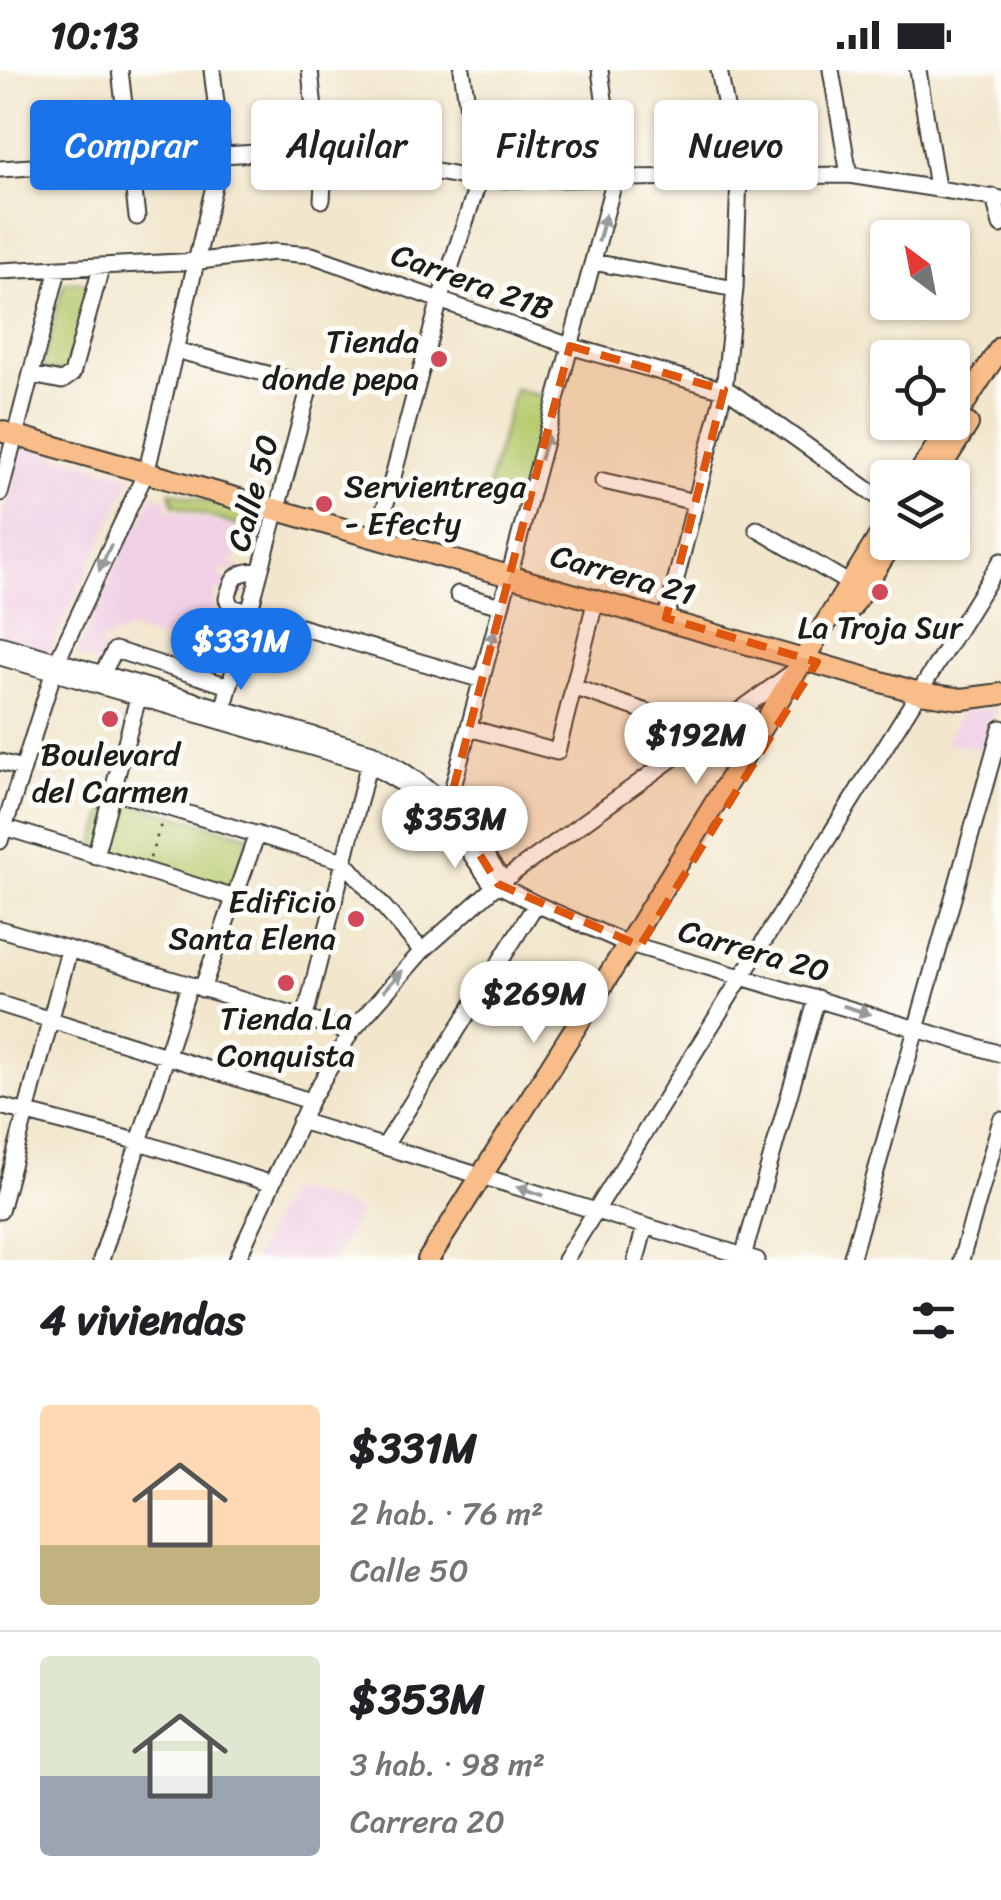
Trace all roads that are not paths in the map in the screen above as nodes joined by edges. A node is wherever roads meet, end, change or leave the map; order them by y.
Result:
1 (120, 70) edge
2 (212, 70) edge
3 (310, 70) edge
4 (462, 70) edge
5 (600, 70) edge
6 (719, 70) edge
7 (832, 70) edge
8 (918, 70) edge
9 (124, 100) edge
10 (216, 100) edge
11 (314, 100) edge
12 (467, 100) edge
13 (604, 100) edge
14 (725, 100) edge
15 (30, 167) edge
16 (0, 169) edge
17 (818, 175) edge
18 (848, 175) junction
19 (937, 188) junction
20 (135, 190) edge
21 (214, 190) edge
22 (322, 190) edge
23 (476, 190) edge
24 (612, 190) edge
25 (738, 190) edge
26 (997, 198) edge
27 (322, 200) dead end
28 (137, 217) dead end
29 (1001, 226) edge
30 (200, 262) junction
31 (593, 262) junction
32 (101, 268) junction
33 (58, 270) junction
34 (0, 271) edge
35 (735, 289) junction
36 (440, 299) junction
37 (570, 346) junction
38 (1001, 348) edge
39 (175, 350) junction
40 (1001, 372) edge
41 (31, 375) junction
42 (724, 390) junction
43 (8, 432) edge
44 (928, 460) edge
45 (945, 460) edge
46 (147, 470) junction
47 (603, 481) dead end
48 (870, 491) edge
49 (0, 494) edge
50 (694, 502) junction
51 (277, 508) junction
52 (757, 529) dead end
53 (378, 537) junction
54 (870, 551) edge
55 (880, 560) edge
56 (1001, 562) edge
57 (260, 571) junction
58 (510, 574) junction
59 (850, 584) junction
60 (458, 594) dead end
61 (596, 599) junction
62 (501, 606) junction
63 (249, 612) junction
64 (666, 618) junction
65 (241, 639) junction
66 (0, 644) edge
67 (0, 657) edge
68 (808, 663) junction
69 (55, 666) junction
70 (102, 674) junction
71 (198, 674) junction
72 (482, 680) junction
73 (229, 686) junction
74 (573, 687) junction
75 (920, 693) junction
76 (1001, 694) edge
77 (138, 698) junction
78 (222, 717) junction
79 (469, 728) junction
80 (1001, 728) edge
81 (707, 732) junction
82 (370, 758) junction
83 (0, 762) edge
84 (23, 768) junction
85 (113, 791) junction
86 (447, 811) junction
87 (2, 834) edge
88 (257, 834) junction
89 (94, 856) junction
90 (344, 860) junction
91 (498, 884) junction
92 (235, 898) junction
93 (536, 904) junction
94 (0, 929) edge
95 (634, 945) junction
96 (70, 950) junction
97 (422, 951) junction
98 (741, 975) junction
99 (196, 988) junction
100 (817, 998) junction
101 (0, 1004) edge
102 (305, 1017) junction
103 (52, 1020) junction
104 (916, 1028) junction
105 (352, 1032) junction
106 (1001, 1054) edge
107 (168, 1057) junction
108 (310, 1101) junction
109 (0, 1106) edge
110 (25, 1113) junction
111 (1001, 1120) edge
112 (300, 1121) junction
113 (140, 1142) junction
114 (384, 1147) junction
115 (485, 1177) junction
116 (272, 1184) junction
117 (0, 1211) edge
118 (594, 1211) junction
119 (646, 1226) junction
120 (748, 1258) edge
121 (101, 1260) edge
122 (237, 1260) edge
123 (428, 1260) edge
124 (438, 1260) edge
125 (565, 1260) edge
126 (636, 1260) edge
127 (852, 1260) edge
128 (961, 1260) edge

1 - 9 street
2 - 10 street
3 - 11 street
4 - 12 street
5 - 13 street
6 - 14 street
7 - 18 street
8 - 19 street
15 - 16 street
17 - 18 street
18 - 19 street
19 - 26 street
20 - 28 street
21 - 30 street
22 - 27 street
23 - 36 street
31 -> 24 street
25 - 35 street
26 - 29 street
30 - 32 street, Carrera 21B
30 - 36 street, Carrera 21B
30 - 39 street
31 - 35 street
31 - 37 street
32 - 33 street, Carrera 21B
32 - 41 street
33 - 34 street, Carrera 21B
33 - 41 street
35 - 42 street
36 - 37 street, Carrera 21B
36 - 53 street
37 - 42 street, Carrera 21B
58 -> 37 street
38 - 44 main road
39 - 46 street
39 - 51 street, Calle 50
40 - 45 main road
41 - 43 street
42 - 48 street, Carrera 21B
42 - 50 street
43 - 46 main road, Carrera 21
43 - 49 street
46 - 51 main road, Carrera 21
46 -> 69 street
47 - 50 street
50 - 64 street
51 - 53 main road, Carrera 21
51 - 57 street, Calle 50
52 - 59 street
53 - 58 main road, Carrera 21
54 - 59 main road
55 - 68 main road
56 - 75 street
57 - 63 street, Calle 50
57 - 63 street
58 - 61 main road, Carrera 21
58 - 62 street
59 - 68 main road
60 - 62 street
61 - 64 main road, Carrera 21
61 - 74 street
72 -> 62 street
63 - 65 street, Calle 50
63 - 72 street
64 - 68 main road, Carrera 21
65 - 71 street
65 - 73 street, Calle 50
66 - 69 street
67 - 69 street
68 - 75 main road, Carrera 21
68 - 81 street
68 - 95 main road
69 - 70 street
69 - 77 street
69 - 84 street
70 - 71 street
70 - 78 street
71 - 73 street
72 - 79 street
73 - 78 street, Calle 50
74 - 79 street
74 - 81 street
75 - 76 main road, Carrera 21
75 - 98 street
77 - 78 street
77 - 85 street
78 - 82 street
79 - 86 street
80 - 104 street
81 - 91 street
82 - 86 street
82 - 90 street
83 - 84 street
84 - 87 street
85 - 88 street
85 - 89 street
86 - 91 street
87 - 89 street
88 - 90 street
88 - 92 street
89 - 92 street
90 - 97 street
90 - 102 street
91 - 93 street, Carrera 20
91 - 97 street
92 - 99 street
93 - 95 street, Carrera 20
93 - 114 street
94 - 96 street
95 - 98 street, Carrera 20
95 - 115 main road
96 - 99 street
96 - 103 street
105 -> 97 street
98 - 100 street, Carrera 20
98 - 118 street
99 - 102 street
99 - 107 street
100 -> 104 street, Carrera 20
100 - 120 street
101 - 103 street
102 - 105 street
103 - 107 street
103 - 110 street
104 - 106 street, Carrera 20
104 - 127 street
105 - 108 street
107 - 108 street
107 - 113 street
108 - 112 street
109 - 110 street
110 - 113 street
110 - 117 street
111 - 128 street
112 - 114 street
112 - 116 street
113 - 116 street
113 - 121 street
114 - 115 street
118 -> 115 street
115 - 123 main road
115 - 124 main road
116 - 122 street
118 - 119 street
118 - 125 street
119 - 120 street
119 - 126 street

